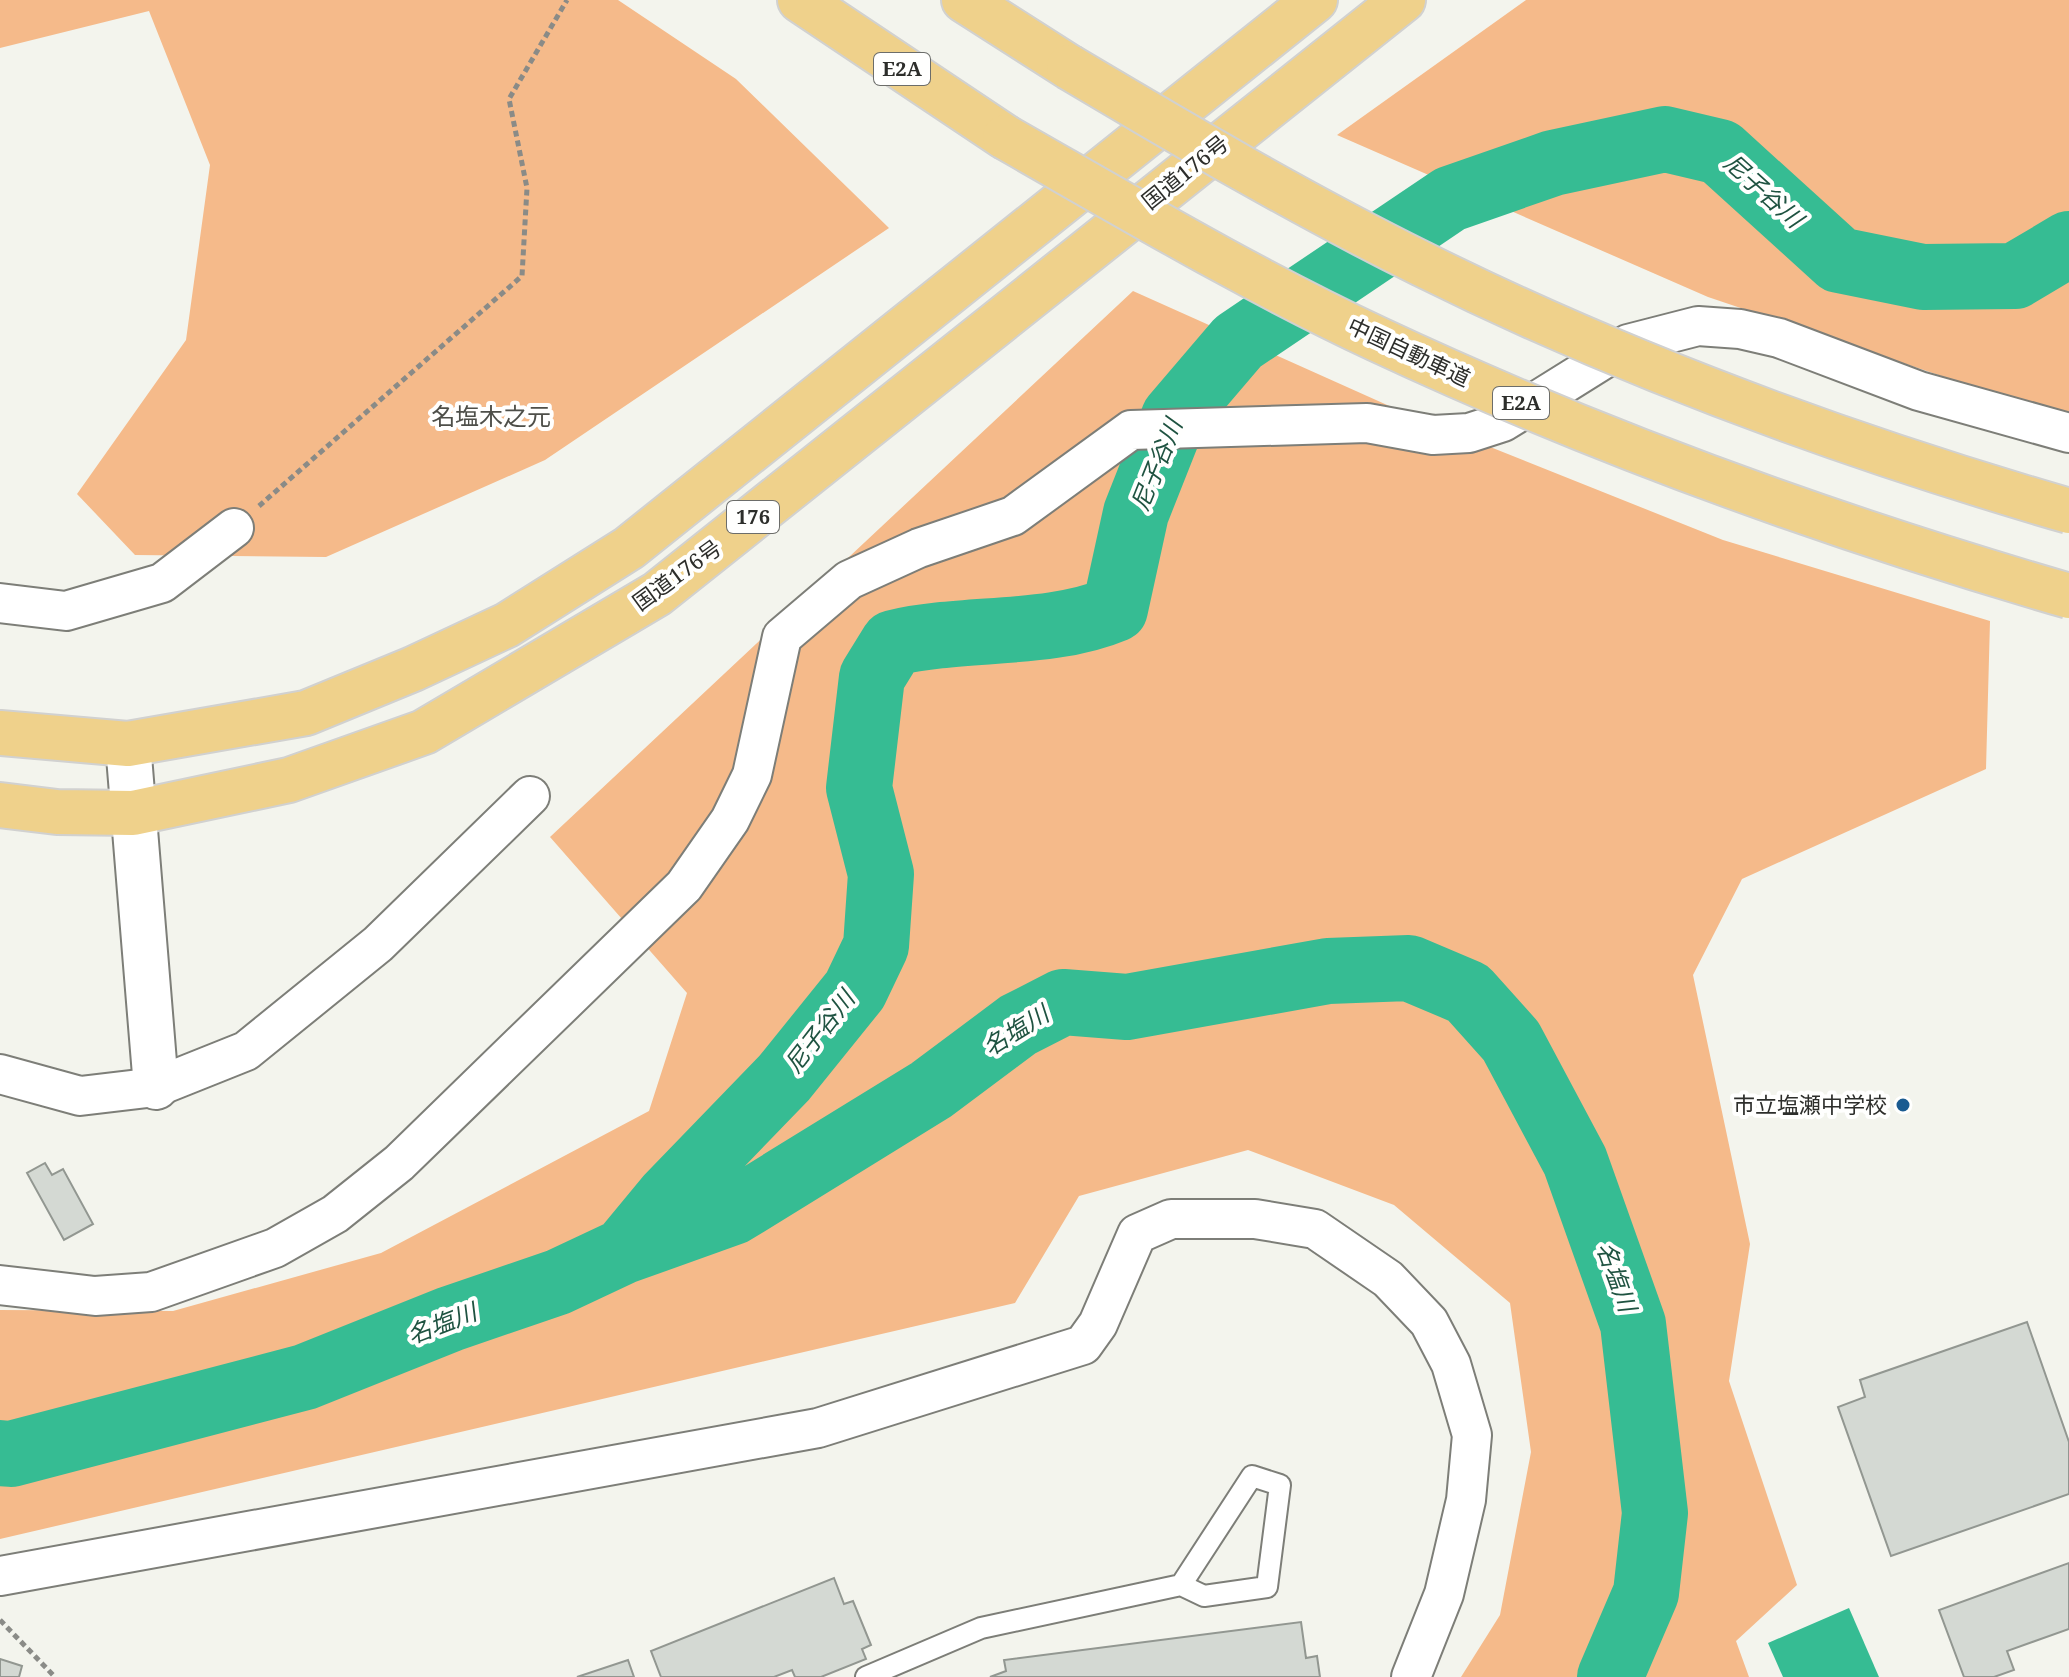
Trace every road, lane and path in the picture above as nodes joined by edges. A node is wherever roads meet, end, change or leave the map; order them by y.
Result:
1 (567, 0) edge
2 (800, 0) edge
3 (964, 0) edge
4 (1315, 0) edge
5 (1403, 0) edge
6 (2069, 433) edge
7 (2069, 511) edge
8 (234, 528) joint
9 (2069, 596) edge
10 (0, 603) edge
11 (0, 733) edge
12 (128, 744) junction
13 (530, 796) dead end
14 (0, 805) edge
15 (133, 813) junction
16 (0, 1074) edge
17 (156, 1087) junction
18 (0, 1285) edge
19 (0, 1576) edge
20 (1181, 1585) junction
21 (0, 1620) edge
22 (55, 1677) edge
23 (866, 1677) edge
24 (1411, 1677) edge

1 - 8 path
2 - 9 highway, 中国自動車道 / E2A, bridge
3 - 7 highway, bridge
4 - 12 highway, 176
5 - 15 highway, 国道176号 / 176
6 - 18 street
8 - 10 street
11 - 12 highway, 176
12 - 15 street
13 - 17 street
14 - 15 highway, 国道176号 / 176
15 - 17 street
16 - 17 street
19 - 24 street
20 - 20 lane
20 - 23 lane
21 - 22 path

